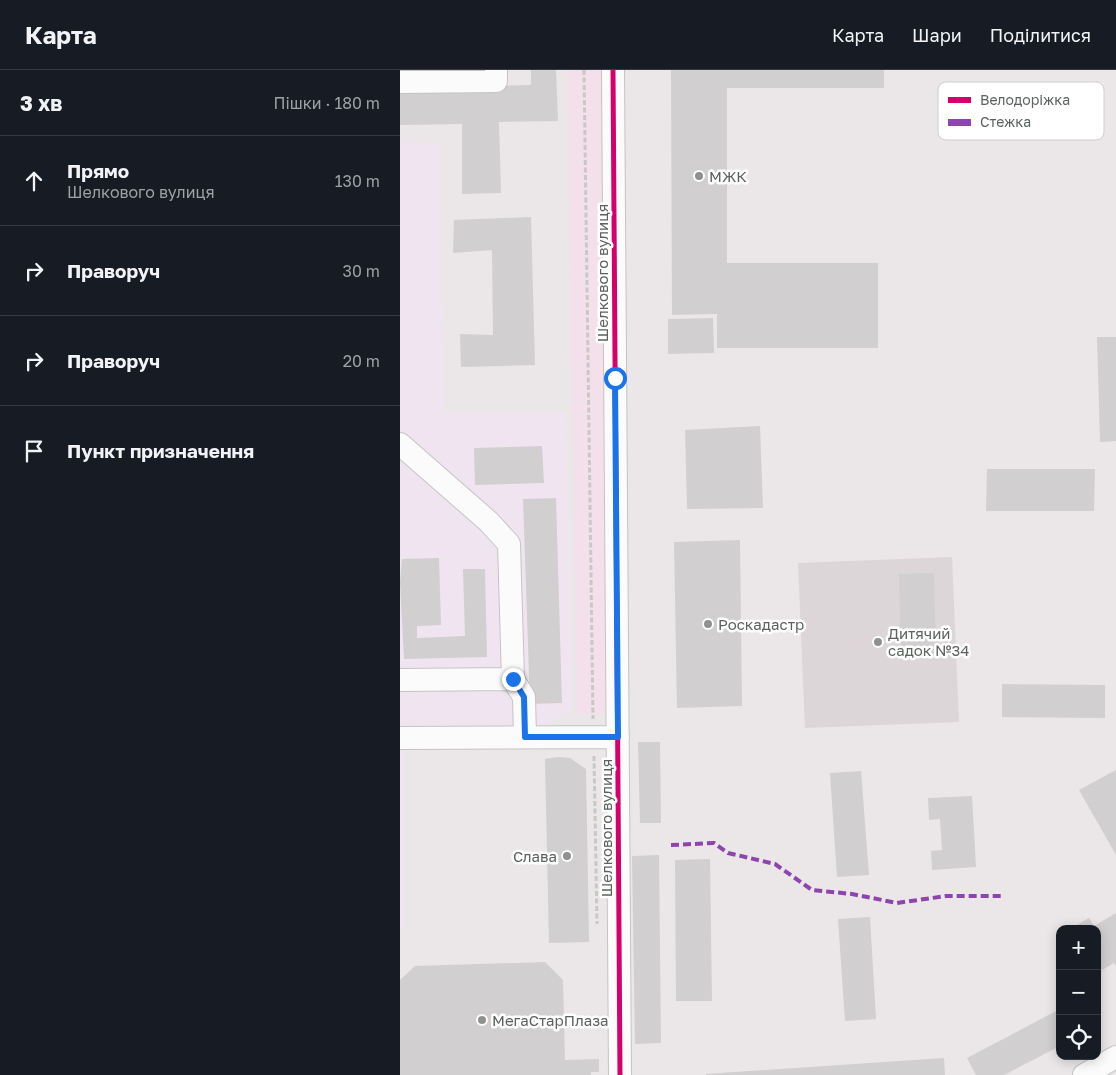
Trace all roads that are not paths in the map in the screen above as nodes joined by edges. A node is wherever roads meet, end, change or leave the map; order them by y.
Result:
1 (496, 70) edge
2 (613, 70) edge
3 (400, 82) edge
4 (400, 444) edge
5 (513, 679) junction
6 (400, 680) edge
7 (525, 737) junction
8 (618, 737) junction
9 (400, 738) edge
10 (1116, 1058) edge
11 (620, 1075) edge
12 (1084, 1075) edge

1 - 3 street
2 - 8 street, Шелкового вулиця
4 - 5 street
5 - 6 street
5 - 7 street
7 - 8 street
7 - 9 street
8 - 11 street, Шелкового вулиця
10 - 12 street

